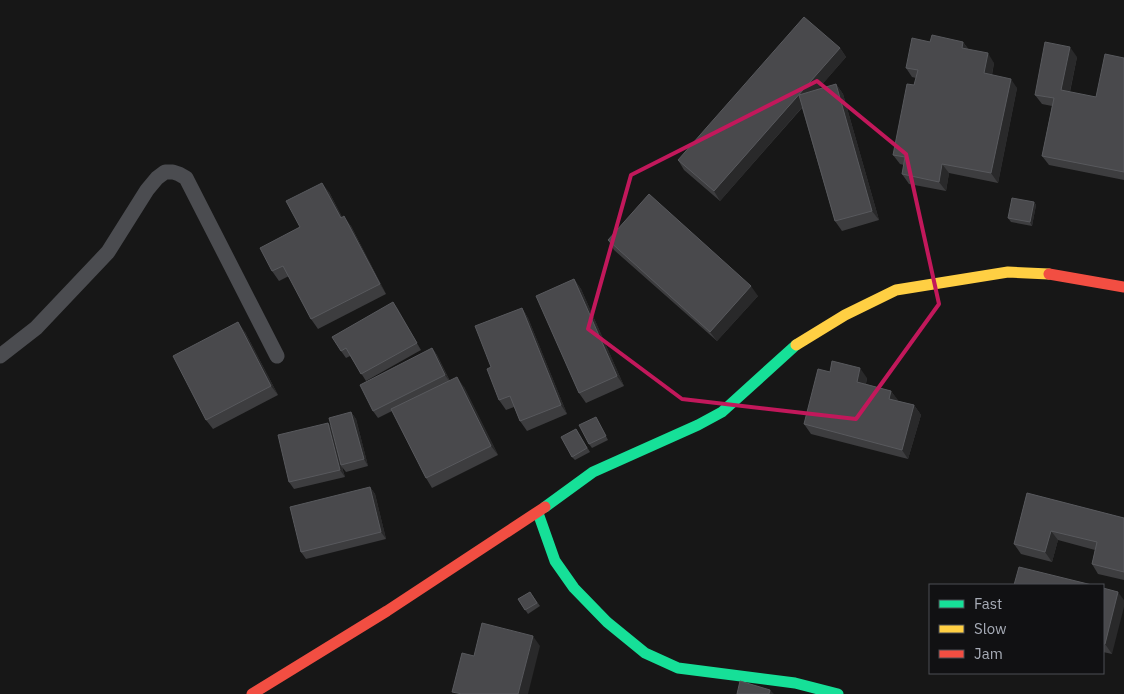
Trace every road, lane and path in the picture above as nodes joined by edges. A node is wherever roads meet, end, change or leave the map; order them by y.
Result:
1 (1124, 287) edge
2 (0, 356) edge
3 (277, 356) dead end
4 (538, 513) junction
5 (252, 694) edge
6 (838, 694) edge

1 - 4 street
2 - 3 lane
4 - 5 street
4 - 6 street

